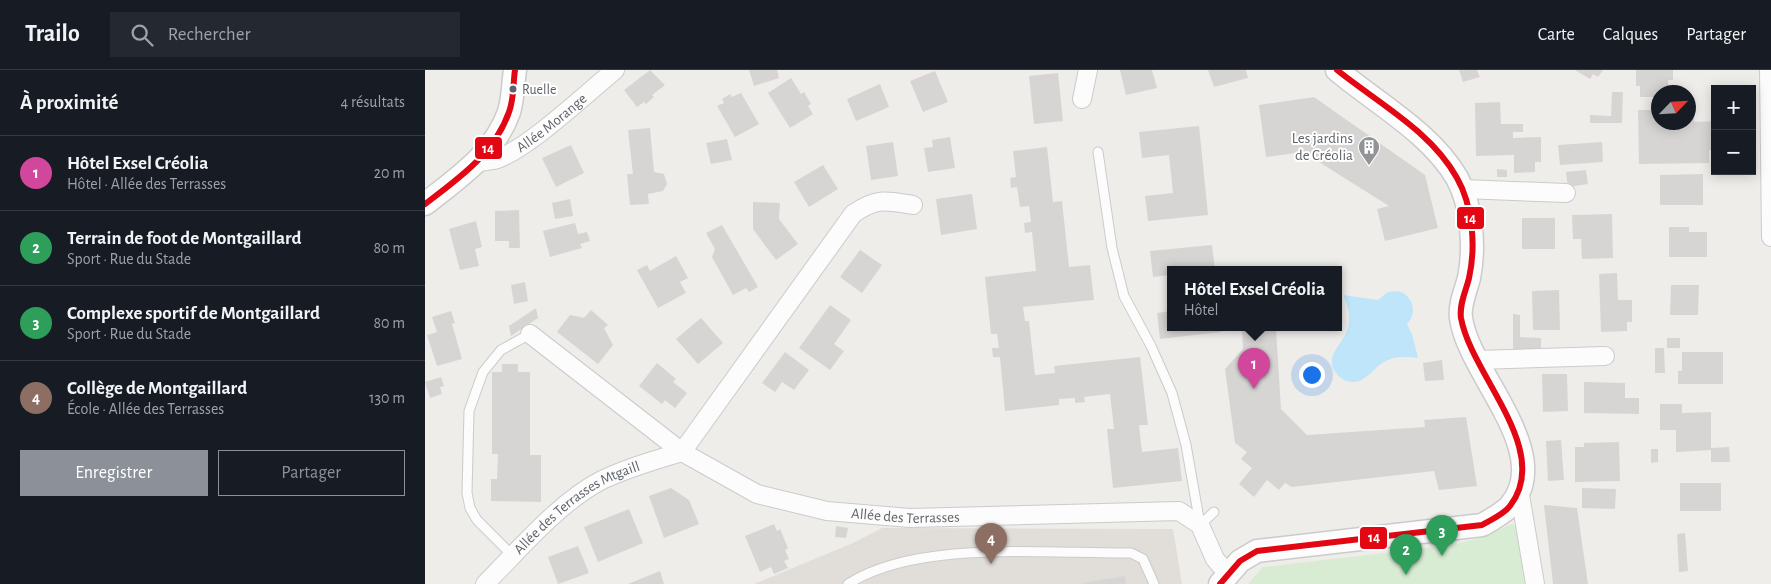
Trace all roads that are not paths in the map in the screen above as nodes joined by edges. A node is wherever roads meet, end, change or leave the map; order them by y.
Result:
1 (515, 70) edge
2 (615, 70) edge
3 (1088, 70) edge
4 (1337, 70) edge
5 (1769, 70) edge
6 (1082, 99) dead end
7 (1098, 152) dead end
8 (479, 162) junction
9 (1463, 189) junction
10 (1566, 193) dead end
11 (425, 204) edge
12 (913, 205) dead end
13 (1771, 237) edge
14 (530, 334) joint
15 (1605, 356) dead end
16 (1477, 360) junction
17 (682, 452) junction
18 (1519, 489) junction
19 (1214, 512) dead end
20 (1200, 525) junction
21 (513, 556) junction
22 (1224, 579) edge
23 (858, 581) edge
24 (485, 584) edge
25 (848, 584) edge
26 (1154, 584) edge
27 (1535, 584) edge

1 - 8 street
2 - 8 street, Allée Morange
3 - 6 street
4 - 9 street
5 - 13 street
7 - 20 lane
8 - 11 street
9 - 10 street
9 - 16 street
12 - 17 street
14 - 17 street, Allée des Terrasses
14 - 21 lane
15 - 16 street
16 - 18 street
17 - 20 street, Allée des Terrasses
17 - 21 street, Allée des Terrasses Mtgaill
18 - 22 street
18 - 27 street
19 - 20 lane
20 - 22 street
21 - 24 street, Allée des Terrasses Mtgaill
23 - 25 lane
23 - 26 lane

